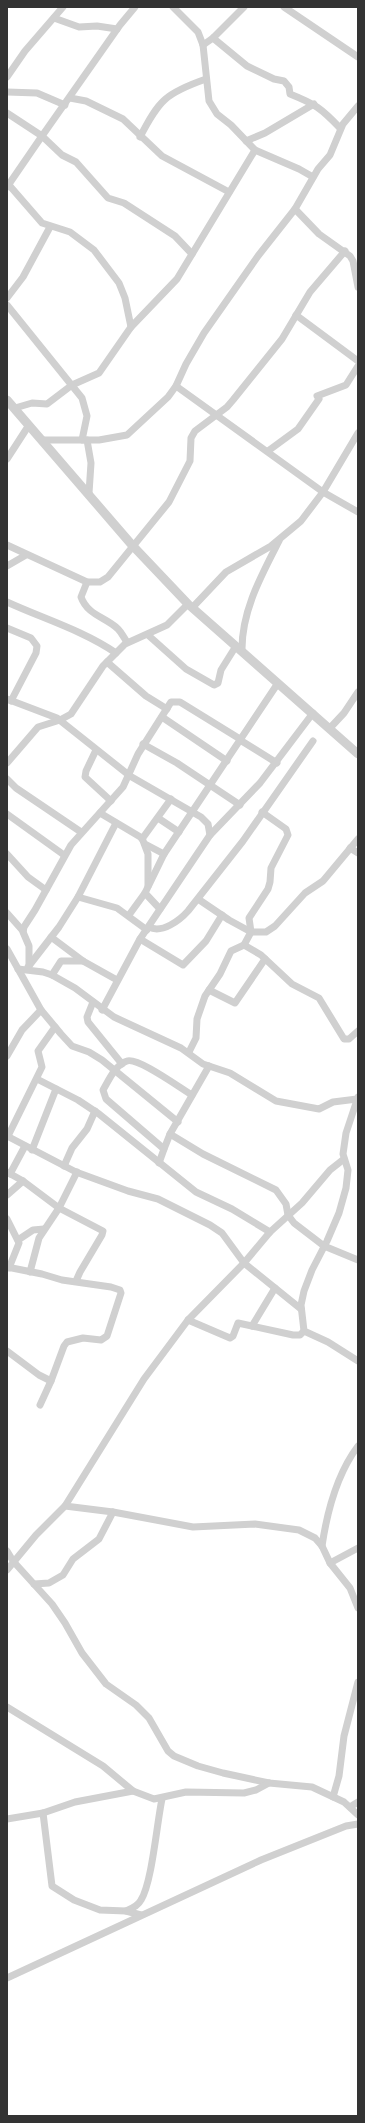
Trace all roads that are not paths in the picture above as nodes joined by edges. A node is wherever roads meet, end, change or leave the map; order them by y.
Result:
1 (63, 7) edge
2 (135, 7) edge
3 (173, 7) edge
4 (244, 7) edge
5 (284, 7) edge
6 (54, 18) junction
7 (117, 29) junction
8 (214, 38) junction
9 (203, 45) junction
10 (358, 57) edge
11 (7, 75) edge
12 (206, 79) junction
13 (7, 92) edge
14 (70, 98) junction
15 (314, 104) junction
16 (65, 105) junction
17 (358, 106) edge
18 (7, 113) edge
19 (340, 128) junction
20 (42, 136) junction
21 (140, 137) junction
22 (246, 141) junction
23 (255, 150) junction
24 (313, 177) junction
25 (8, 186) edge
26 (229, 192) junction
27 (295, 209) junction
28 (50, 227) junction
29 (192, 254) junction
30 (348, 254) junction
31 (358, 254) edge
32 (358, 288) edge
33 (7, 298) edge
34 (7, 305) edge
35 (296, 315) junction
36 (131, 327) junction
37 (358, 361) edge
38 (358, 366) edge
39 (72, 385) junction
40 (176, 386) junction
41 (7, 400) edge
42 (15, 408) junction
43 (216, 415) junction
44 (29, 425) junction
45 (358, 433) edge
46 (42, 440) junction
47 (84, 440) junction
48 (268, 451) junction
49 (7, 459) edge
50 (323, 492) junction
51 (89, 493) junction
52 (358, 512) edge
53 (280, 538) junction
54 (7, 545) edge
55 (132, 545) junction
56 (26, 555) junction
57 (7, 566) edge
58 (87, 582) junction
59 (7, 602) edge
60 (190, 606) junction
61 (7, 628) edge
62 (148, 635) junction
63 (127, 642) junction
64 (239, 649) junction
65 (116, 653) junction
66 (107, 662) junction
67 (278, 683) junction
68 (358, 692) edge
69 (9, 700) edge
70 (167, 709) junction
71 (313, 713) junction
72 (162, 717) junction
73 (60, 720) junction
74 (330, 728) junction
75 (240, 740) junction
76 (313, 741) dead end
77 (143, 744) junction
78 (96, 750) junction
79 (358, 754) edge
80 (227, 761) junction
81 (277, 762) junction
82 (7, 763) edge
83 (130, 776) junction
84 (7, 778) edge
85 (210, 786) junction
86 (171, 799) junction
87 (111, 801) junction
88 (240, 805) junction
89 (193, 812) junction
90 (262, 812) junction
91 (100, 813) junction
92 (7, 814) edge
93 (158, 818) junction
94 (116, 823) junction
95 (81, 832) junction
96 (179, 832) junction
97 (210, 835) junction
98 (358, 839) edge
99 (144, 841) junction
100 (350, 848) junction
101 (358, 853) edge
102 (7, 854) edge
103 (164, 854) junction
104 (64, 855) junction
105 (146, 889) junction
106 (46, 890) junction
107 (78, 897) junction
108 (198, 899) junction
109 (160, 909) junction
110 (7, 913) edge
111 (129, 915) junction
112 (222, 916) junction
113 (148, 928) junction
114 (23, 931) junction
115 (251, 932) junction
116 (51, 937) junction
117 (140, 939) junction
118 (244, 945) junction
119 (7, 949) edge
120 (265, 959) junction
121 (83, 961) junction
122 (28, 968) junction
123 (18, 969) junction
124 (52, 975) junction
125 (117, 980) junction
126 (209, 990) junction
127 (93, 1002) junction
128 (41, 1010) junction
129 (102, 1010) junction
130 (55, 1027) junction
131 (358, 1032) edge
132 (189, 1052) junction
133 (7, 1056) edge
134 (122, 1064) junction
135 (209, 1066) junction
136 (115, 1070) junction
137 (37, 1079) junction
138 (56, 1089) junction
139 (192, 1095) junction
140 (358, 1098) edge
141 (95, 1111) junction
142 (178, 1122) junction
143 (170, 1134) junction
144 (8, 1136) edge
145 (29, 1148) junction
146 (164, 1149) junction
147 (344, 1159) junction
148 (159, 1163) junction
149 (64, 1166) junction
150 (77, 1172) junction
151 (9, 1173) edge
152 (23, 1181) junction
153 (7, 1195) edge
154 (59, 1208) junction
155 (288, 1215) junction
156 (7, 1219) edge
157 (44, 1229) junction
158 (270, 1232) junction
159 (18, 1240) junction
160 (324, 1246) junction
161 (358, 1260) edge
162 (244, 1263) junction
163 (8, 1268) edge
164 (30, 1272) junction
165 (76, 1281) junction
166 (275, 1288) junction
167 (301, 1309) junction
168 (188, 1320) junction
169 (252, 1326) junction
170 (304, 1331) junction
171 (7, 1351) edge
172 (358, 1361) edge
173 (51, 1381) junction
174 (40, 1405) dead end
175 (358, 1446) edge
176 (65, 1506) junction
177 (113, 1512) junction
178 (322, 1546) junction
179 (358, 1548) edge
180 (7, 1551) edge
181 (13, 1561) junction
182 (330, 1563) junction
183 (7, 1570) edge
184 (34, 1584) junction
185 (358, 1608) edge
186 (358, 1682) edge
187 (7, 1707) edge
188 (270, 1783) junction
189 (133, 1791) junction
190 (333, 1797) junction
191 (162, 1799) junction
192 (358, 1802) edge
193 (350, 1807) junction
194 (42, 1813) junction
195 (358, 1815) edge
196 (7, 1819) edge
197 (358, 1824) edge
198 (126, 1911) junction
199 (141, 1916) junction
200 (7, 1978) edge

1 - 6 street
2 - 7 street
3 - 9 street
4 - 8 street
5 - 10 street
6 - 7 street
6 - 11 street
7 - 14 street
8 - 9 street
8 - 15 street
9 - 12 street
12 - 21 street
12 - 22 street
13 - 16 street
14 - 16 street
14 - 21 street
15 - 19 street
15 - 22 street
16 - 20 street
17 - 19 street
18 - 20 street
19 - 24 street
20 - 25 street
20 - 29 street
21 - 26 street
22 - 23 street
23 - 24 street
23 - 26 street
24 - 27 street
25 - 28 street
26 - 29 street
27 - 30 street
27 - 40 street
28 - 33 street
28 - 36 street
29 - 36 street
30 - 31 street
30 - 32 street
30 - 35 street
34 - 39 street
35 - 37 street
35 - 43 street
36 - 39 street
38 - 48 street
39 - 42 street
39 - 47 street
40 - 43 street
40 - 47 street
41 - 42 street
42 - 44 street
43 - 48 street
43 - 55 street
44 - 46 street
44 - 49 street
45 - 50 street
46 - 47 street
46 - 51 street
47 - 51 street
48 - 50 street
50 - 52 street
50 - 53 street
51 - 55 street
53 - 60 street
53 - 64 street
54 - 56 street
55 - 58 street
55 - 60 street
56 - 57 street
56 - 58 street
58 - 63 street
59 - 65 street
60 - 62 street
60 - 64 street
61 - 69 street
62 - 63 street
62 - 64 street
63 - 65 street
64 - 67 street
65 - 66 street
66 - 70 street
66 - 73 street
67 - 71 street
67 - 75 street
68 - 74 street
69 - 73 street
70 - 72 street
70 - 75 street
71 - 74 street
71 - 81 street
72 - 77 street
72 - 80 street
73 - 78 street
73 - 82 street
74 - 79 street
75 - 80 street
75 - 81 street
76 - 90 street
77 - 83 street
77 - 85 street
78 - 83 street
78 - 87 street
80 - 85 street
81 - 88 street
83 - 86 street
83 - 87 street
84 - 95 street
85 - 88 street
85 - 89 street
86 - 89 street
86 - 93 street
87 - 91 street
88 - 97 street
89 - 96 street
89 - 97 street
90 - 108 street
90 - 115 street
91 - 94 street
91 - 95 street
92 - 104 street
93 - 96 street
93 - 99 street
94 - 99 street
94 - 107 street
95 - 104 street
96 - 103 street
97 - 109 street
98 - 100 street
99 - 103 street
99 - 105 street
100 - 101 street
100 - 115 street
102 - 106 street
103 - 105 street
104 - 106 street
105 - 109 street
105 - 111 street
106 - 114 street
107 - 111 street
107 - 116 street
108 - 112 street
108 - 113 street
109 - 113 street
110 - 114 street
111 - 113 street
112 - 115 street
112 - 117 street
113 - 117 street
114 - 122 street
115 - 118 street
116 - 121 street
116 - 122 street
117 - 125 street
118 - 120 street
118 - 126 street
119 - 123 street
120 - 126 street
120 - 131 street
121 - 124 street
121 - 125 street
122 - 123 street
122 - 124 street
123 - 128 street
124 - 127 street
125 - 129 street
126 - 132 street
127 - 129 street
127 - 134 street
128 - 130 street
128 - 133 street
129 - 132 street
130 - 136 street
130 - 137 street
132 - 135 street
134 - 136 street
134 - 139 street
135 - 139 street
135 - 140 street
136 - 142 street
136 - 146 street
137 - 138 street
137 - 144 street
138 - 141 street
138 - 145 street
139 - 142 street
140 - 147 street
141 - 148 street
141 - 149 street
142 - 143 street
143 - 146 street
143 - 155 street
144 - 145 street
145 - 149 street
145 - 151 street
146 - 148 street
147 - 155 street
147 - 160 street
148 - 158 street
149 - 150 street
150 - 154 street
150 - 162 street
151 - 152 street
152 - 153 street
152 - 154 street
154 - 157 street
154 - 165 street
155 - 158 street
155 - 160 street
156 - 159 street
157 - 159 street
157 - 164 street
158 - 162 street
159 - 163 street
160 - 161 street
160 - 167 street
162 - 166 street
162 - 168 street
163 - 164 street
164 - 165 street
165 - 173 street
166 - 167 street
166 - 169 street
167 - 170 street
168 - 169 street
168 - 176 street
169 - 170 street
170 - 172 street
171 - 173 street
173 - 174 street
175 - 178 street
176 - 177 street
176 - 181 street
177 - 178 street
177 - 184 street
178 - 182 street
179 - 182 street
180 - 181 street
181 - 183 street
181 - 184 street
182 - 185 street
184 - 188 street
186 - 190 street
187 - 189 street
188 - 190 street
188 - 191 street
189 - 191 street
189 - 194 street
190 - 193 street
191 - 198 street
192 - 193 street
193 - 195 street
194 - 196 street
194 - 198 street
197 - 199 street
198 - 199 street
199 - 200 street

